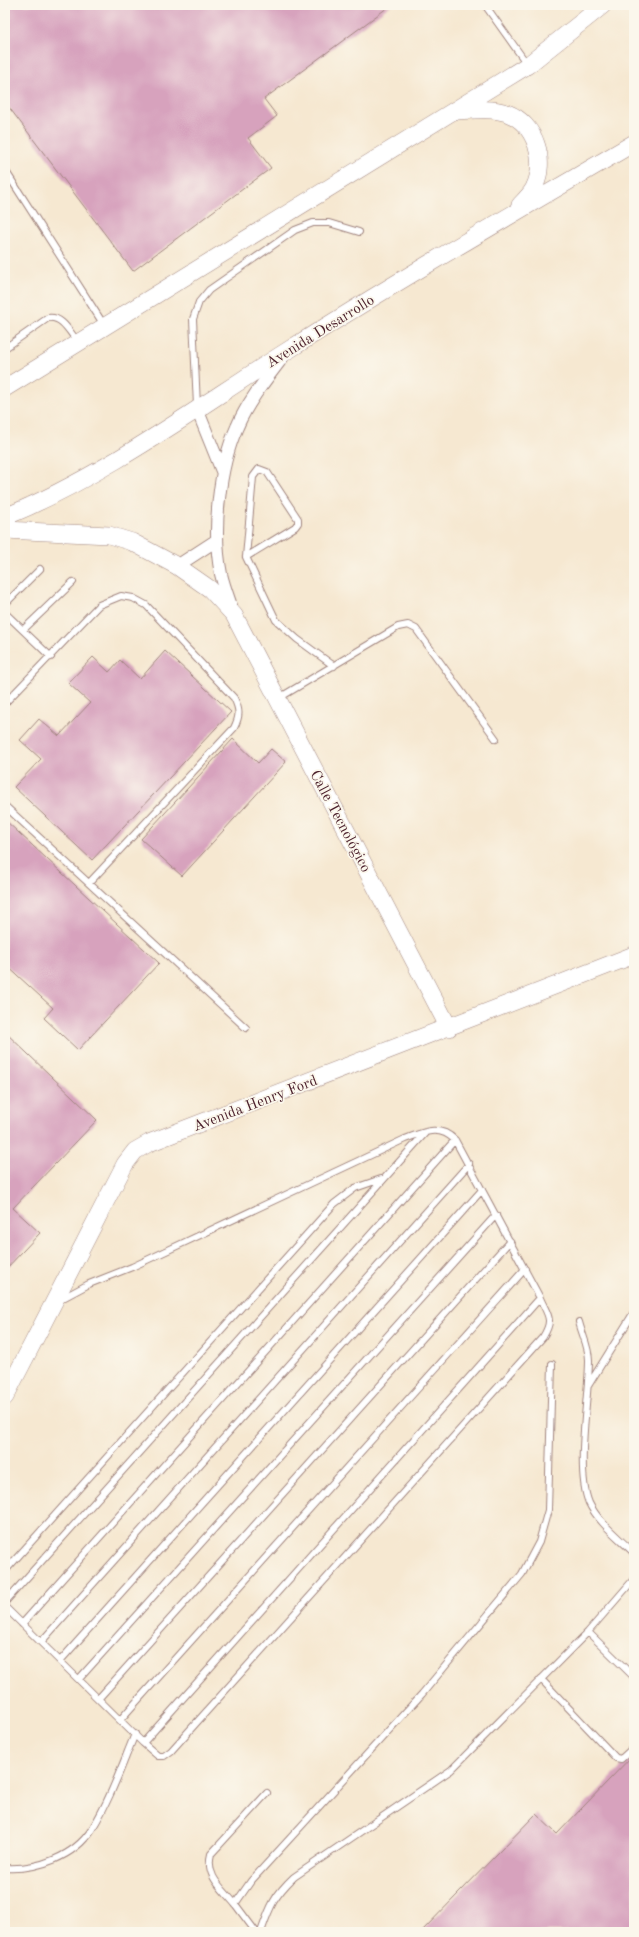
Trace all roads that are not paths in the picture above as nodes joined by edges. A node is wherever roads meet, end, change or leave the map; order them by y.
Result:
1 (485, 5) edge
2 (603, 5) edge
3 (528, 65) junction
4 (456, 111) junction
5 (634, 143) edge
6 (5, 170) edge
7 (511, 216) junction
8 (359, 232) dead end
9 (105, 327) junction
10 (78, 343) junction
11 (5, 348) edge
12 (288, 350) junction
13 (5, 388) edge
14 (197, 410) junction
15 (222, 471) junction
16 (5, 517) edge
17 (5, 530) edge
18 (217, 540) junction
19 (246, 556) junction
20 (177, 566) junction
21 (40, 569) dead end
22 (73, 582) dead end
23 (5, 604) edge
24 (5, 613) edge
25 (234, 615) junction
26 (23, 630) junction
27 (51, 657) junction
28 (334, 666) junction
29 (278, 699) junction
30 (5, 703) edge
31 (496, 740) dead end
32 (5, 806) edge
33 (89, 883) junction
34 (634, 955) edge
35 (246, 1028) dead end
36 (449, 1028) junction
37 (426, 1132) junction
38 (456, 1140) junction
39 (469, 1164) junction
40 (383, 1179) junction
41 (482, 1190) junction
42 (496, 1215) junction
43 (510, 1241) junction
44 (525, 1269) junction
45 (540, 1298) junction
46 (52, 1304) junction
47 (634, 1312) edge
48 (579, 1322) dead end
49 (552, 1364) dead end
50 (587, 1387) junction
51 (5, 1397) edge
52 (634, 1553) edge
53 (5, 1571) edge
54 (634, 1579) edge
55 (5, 1602) edge
56 (5, 1607) edge
57 (22, 1624) junction
58 (588, 1632) junction
59 (41, 1642) junction
60 (60, 1660) junction
61 (634, 1677) edge
62 (79, 1679) junction
63 (541, 1679) junction
64 (99, 1698) junction
65 (120, 1720) junction
66 (135, 1734) junction
67 (143, 1743) junction
68 (634, 1747) edge
69 (267, 1793) dead end
70 (5, 1868) edge
71 (235, 1904) junction
72 (256, 1932) edge
73 (261, 1932) edge

1 - 3 lane
2 - 3 main road
3 - 4 main road
4 - 7 main road
4 - 9 main road
5 - 7 main road, Avenida Desarrollo
6 - 9 lane
7 - 12 main road, Avenida Desarrollo
8 - 14 lane
9 - 10 main road
10 - 11 lane
10 - 13 main road
12 - 14 main road, Avenida Desarrollo
12 - 15 street, Calle Tecnológico
14 - 15 street, Calle Tecnológico
14 - 16 main road, Avenida Desarrollo
15 - 18 street, Calle Tecnológico
17 - 20 main road, Calle Tecnológico
18 - 20 street
18 - 25 street, Calle Tecnológico
19 - 19 lane
19 - 28 lane
20 - 25 main road, Calle Tecnológico
21 - 23 lane
22 - 26 lane
24 - 26 lane
25 - 29 main road, Calle Tecnológico
26 - 27 lane
27 - 30 lane
27 - 33 lane
28 - 29 lane
28 - 31 lane
29 - 36 main road, Calle Tecnológico
32 - 33 lane
33 - 35 lane
34 - 36 main road, Avenida Henry Ford
36 - 46 main road, Avenida Henry Ford
37 - 38 lane
37 - 40 lane
37 - 46 lane
38 - 39 lane
38 - 57 lane
39 - 41 lane
39 - 59 lane
40 - 53 lane
40 - 55 lane
41 - 42 lane
41 - 60 lane
42 - 43 lane
42 - 62 lane
43 - 44 lane
43 - 64 lane
44 - 45 lane
44 - 65 lane
45 - 67 lane
45 - 67 lane
46 - 51 main road, Avenida Henry Ford
47 - 50 lane
48 - 50 lane
49 - 71 lane
50 - 52 lane
54 - 58 lane
56 - 57 lane
57 - 59 lane
58 - 61 lane
58 - 63 lane
59 - 60 lane
60 - 62 lane
62 - 64 lane
63 - 68 lane
63 - 73 lane
64 - 65 lane
65 - 66 lane
66 - 67 lane
66 - 70 lane
69 - 71 lane
71 - 72 lane

